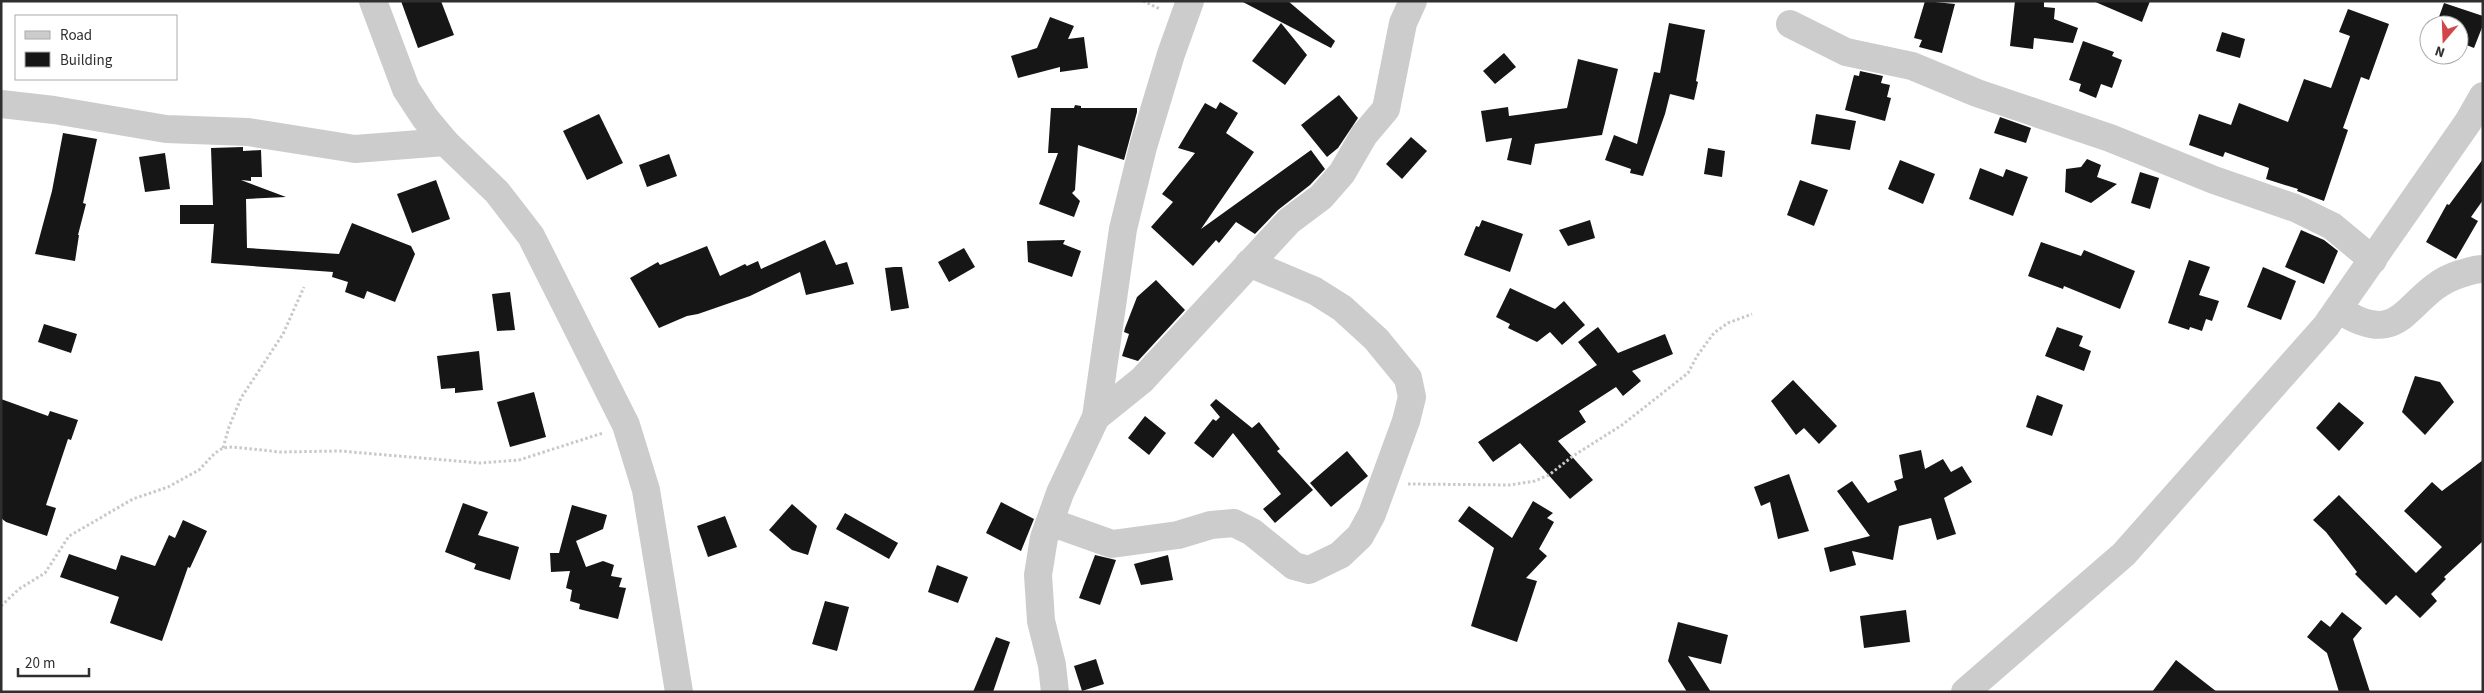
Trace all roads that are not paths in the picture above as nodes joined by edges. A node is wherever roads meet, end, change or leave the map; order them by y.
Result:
1 (373, 1) edge
2 (1190, 1) edge
3 (1413, 1) edge
4 (1790, 24) dead end
5 (2483, 96) edge
6 (1, 104) edge
7 (445, 142) junction
8 (2373, 260) junction
9 (1248, 263) junction
10 (2483, 270) edge
11 (2338, 310) junction
12 (1096, 417) junction
13 (1050, 522) junction
14 (679, 692) edge
15 (1055, 692) edge
16 (1965, 692) edge

1 - 7 street
2 - 12 street
3 - 9 street
4 - 8 street
5 - 8 street
6 - 7 street
7 - 14 street
8 - 11 street
9 - 12 street
9 - 13 street
10 - 11 street
11 - 16 street
12 - 13 street
13 - 15 street

